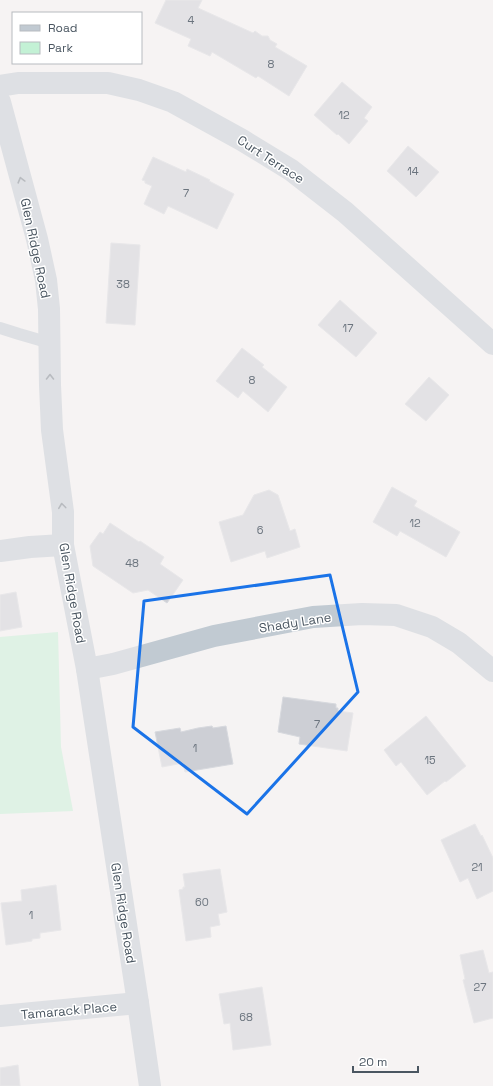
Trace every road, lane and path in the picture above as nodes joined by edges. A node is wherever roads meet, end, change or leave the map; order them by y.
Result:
1 (0, 86) edge
2 (0, 102) edge
3 (0, 328) edge
4 (50, 343) junction
5 (493, 344) edge
6 (64, 545) junction
7 (0, 551) edge
8 (87, 669) junction
9 (493, 670) edge
10 (138, 1004) junction
11 (0, 1016) edge
12 (150, 1086) edge

1 - 5 street, Curt Terrace
4 -> 2 street, Glen Ridge Road
3 - 4 lane
6 -> 4 street, Glen Ridge Road
6 - 7 street
6 - 8 street, Glen Ridge Road
8 - 9 street, Shady Lane
8 - 10 street, Glen Ridge Road
10 - 11 street, Tamarack Place
10 - 12 street, Glen Ridge Road

